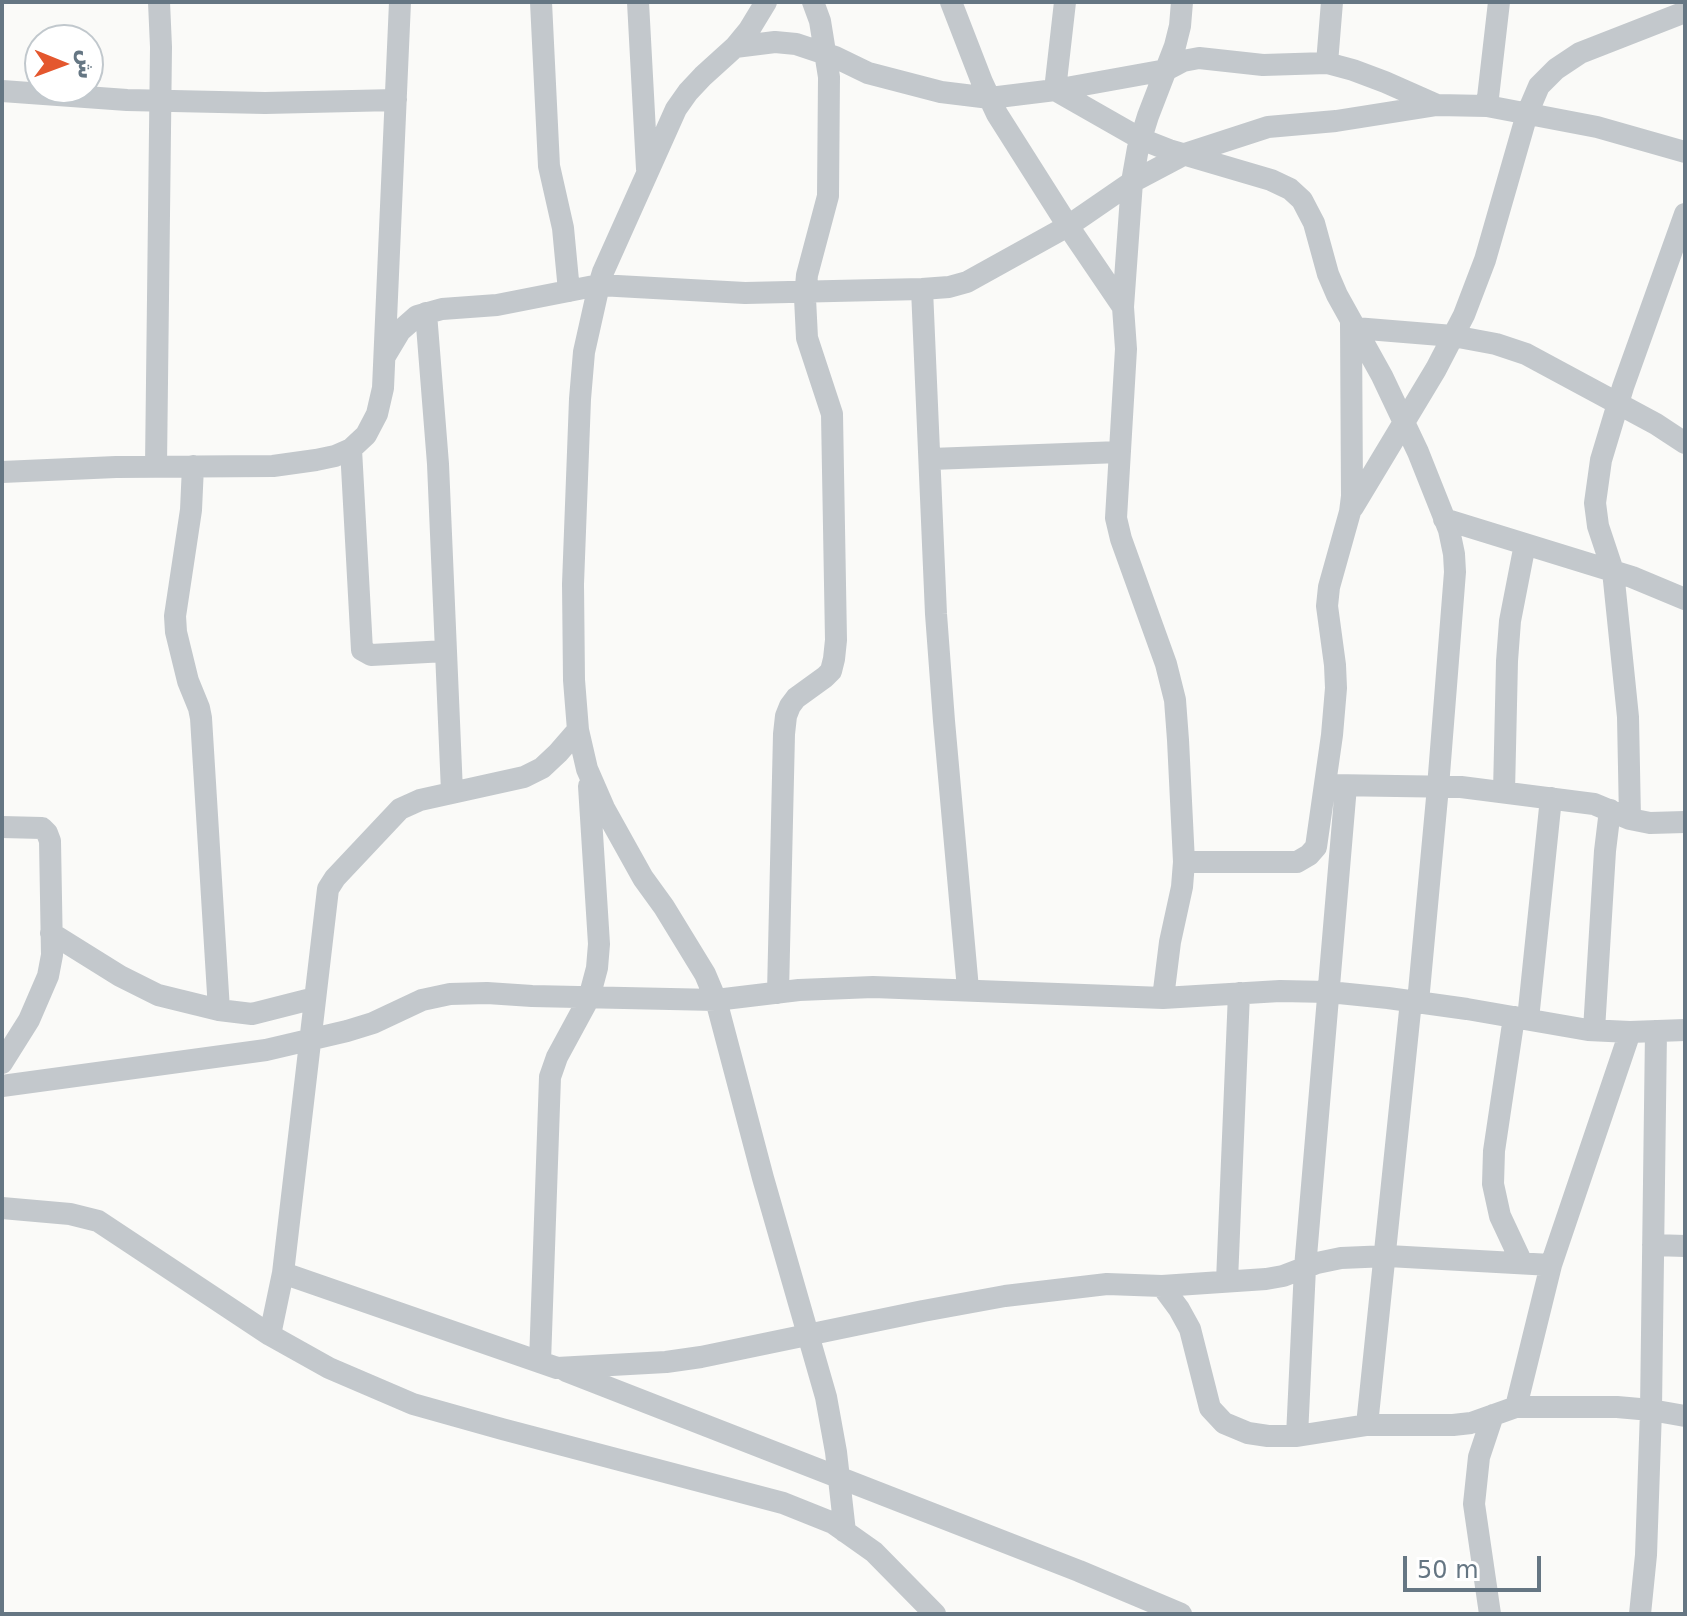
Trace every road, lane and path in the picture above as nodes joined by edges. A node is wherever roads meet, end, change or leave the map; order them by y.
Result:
1 (159, 2) edge
2 (400, 2) edge
3 (541, 2) edge
4 (638, 2) edge
5 (766, 2) edge
6 (813, 2) edge
7 (951, 2) edge
8 (1065, 2) edge
9 (1182, 2) edge
10 (1332, 2) edge
11 (1499, 2) edge
12 (1685, 12) edge
13 (735, 47) junction
14 (827, 55) junction
15 (1327, 63) junction
16 (1166, 70) junction
17 (1055, 90) junction
18 (2, 91) edge
19 (990, 98) junction
20 (160, 100) junction
21 (396, 100) junction
22 (1437, 105) junction
23 (1487, 106) junction
24 (1527, 114) junction
25 (1141, 139) junction
26 (1685, 152) edge
27 (1185, 154) junction
28 (648, 173) junction
29 (1132, 182) junction
30 (1685, 214) edge
31 (1068, 226) junction
32 (599, 285) junction
33 (922, 289) junction
34 (569, 291) junction
35 (806, 292) junction
36 (1123, 307) junction
37 (426, 313) junction
38 (1353, 324) junction
39 (1453, 336) junction
40 (385, 356) junction
41 (1617, 404) junction
42 (1405, 422) junction
43 (1685, 443) edge
44 (351, 449) junction
45 (1120, 452) junction
46 (931, 459) junction
47 (156, 466) junction
48 (193, 466) junction
49 (2, 472) edge
50 (1350, 512) junction
51 (1444, 519) junction
52 (1525, 544) junction
53 (1613, 571) junction
54 (1685, 599) edge
55 (446, 651) junction
56 (578, 730) junction
57 (587, 769) junction
58 (1336, 785) junction
59 (1438, 787) junction
60 (452, 792) junction
61 (1504, 792) junction
62 (1551, 798) junction
63 (1620, 814) junction
64 (1685, 822) edge
65 (2, 827) edge
66 (1184, 862) junction
67 (51, 933) junction
68 (968, 989) junction
69 (1329, 992) junction
70 (778, 993) junction
71 (1239, 993) junction
72 (315, 998) junction
73 (589, 998) junction
74 (1163, 998) junction
75 (716, 1000) junction
76 (1414, 1002) junction
77 (219, 1010) junction
78 (1521, 1018) junction
79 (1594, 1030) junction
80 (1685, 1030) edge
81 (1656, 1031) junction
82 (1630, 1032) junction
83 (311, 1040) junction
84 (2, 1063) edge
85 (2, 1086) edge
86 (2, 1208) edge
87 (1653, 1245) junction
88 (1685, 1246) edge
89 (1384, 1257) junction
90 (1522, 1263) junction
91 (1551, 1265) junction
92 (1305, 1268) junction
93 (283, 1273) junction
94 (1227, 1281) junction
95 (1162, 1286) junction
96 (808, 1334) junction
97 (270, 1335) junction
98 (549, 1365) junction
99 (1516, 1407) junction
100 (1651, 1410) junction
101 (1493, 1415) junction
102 (1685, 1416) edge
103 (1367, 1425) junction
104 (1297, 1436) junction
105 (839, 1477) junction
106 (845, 1532) junction
107 (935, 1614) edge
108 (1181, 1614) edge
109 (1490, 1614) edge
110 (1640, 1614) edge

1 - 20 street
2 - 21 street
3 - 34 street
4 - 28 street
5 - 13 street
6 - 14 street
7 - 19 street
8 - 17 street
9 - 16 street
10 - 15 street
11 - 23 street
12 - 24 street
13 - 14 street
13 - 28 street
14 - 19 street
14 - 35 street
15 - 16 street
15 - 22 street
16 - 17 street
16 - 25 street
17 - 19 street
17 - 25 street
18 - 20 street
19 - 31 street
20 - 21 street
20 - 47 street
21 - 40 street
22 - 23 street
22 - 27 street
23 - 24 street
24 - 26 street
24 - 39 street
25 - 27 street
25 - 29 street
27 - 29 street
27 - 38 street
28 - 32 street
29 - 31 street
29 - 36 street
30 - 41 street
31 - 33 street
31 - 36 street
32 - 34 street
32 - 35 street
32 - 56 street
33 - 35 street
33 - 46 street
34 - 37 street
35 - 70 street
36 - 45 street
37 - 40 street
37 - 55 street
38 - 39 street
38 - 42 street
38 - 50 street
39 - 41 street
39 - 42 street
40 - 44 street
41 - 43 street
41 - 53 street
42 - 50 street
42 - 51 street
44 - 48 street
44 - 55 street
45 - 46 street
45 - 66 street
46 - 68 street
47 - 48 street
47 - 49 street
48 - 77 street
50 - 58 street
51 - 52 street
51 - 59 street
52 - 53 street
52 - 61 street
53 - 54 street
53 - 63 street
55 - 60 street
56 - 57 street
56 - 60 street
57 - 73 street
57 - 75 street
58 - 59 street
58 - 66 street
58 - 69 street
59 - 61 street
59 - 76 street
60 - 72 street
61 - 62 street
62 - 63 street
62 - 78 street
63 - 64 street
63 - 79 street
65 - 67 street
66 - 74 street
67 - 77 street
67 - 84 street
68 - 70 street
68 - 74 street
69 - 71 street
69 - 76 street
69 - 92 street
70 - 75 street
71 - 74 street
71 - 94 street
72 - 77 street
72 - 83 street
73 - 75 street
73 - 83 street
73 - 98 street
75 - 96 street
76 - 78 street
76 - 89 street
78 - 79 street
78 - 90 street
79 - 82 street
80 - 81 street
81 - 82 street
81 - 87 street
82 - 91 street
83 - 85 street
83 - 93 street
86 - 97 street
87 - 88 street
87 - 100 street
89 - 90 street
89 - 92 street
89 - 103 street
90 - 91 street
91 - 99 street
92 - 94 street
92 - 104 street
93 - 97 street
93 - 98 street
94 - 95 street
95 - 96 street
95 - 104 street
96 - 98 street
96 - 105 street
97 - 106 street
98 - 105 street
99 - 100 street
99 - 101 street
100 - 102 street
100 - 110 street
101 - 103 street
101 - 109 street
103 - 104 street
105 - 106 street
105 - 108 street
106 - 107 street

